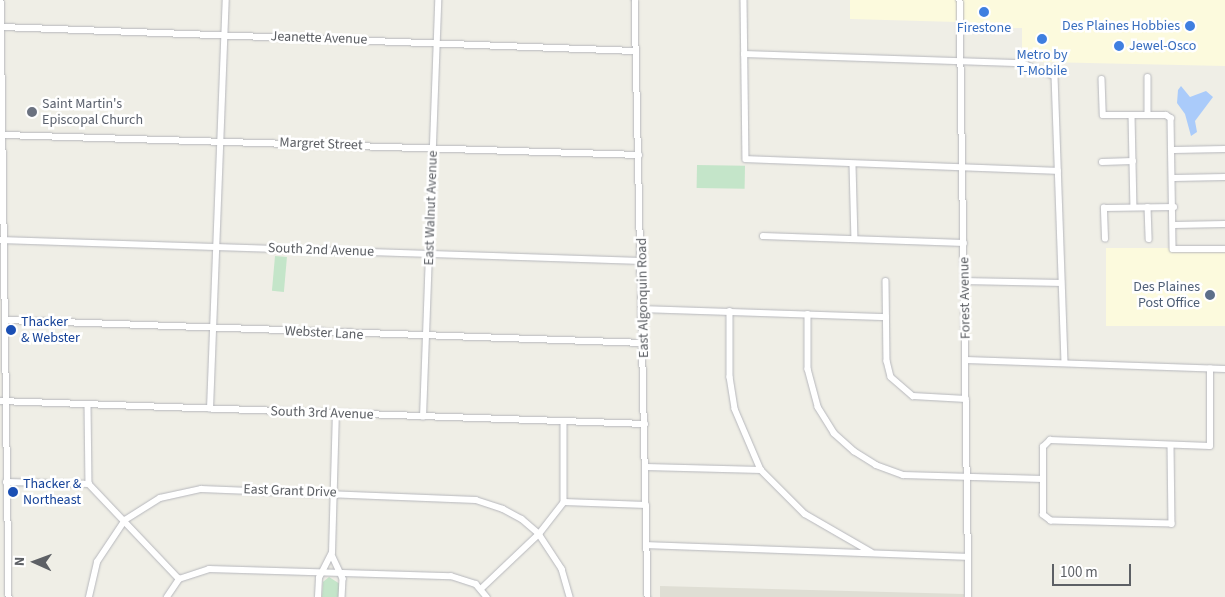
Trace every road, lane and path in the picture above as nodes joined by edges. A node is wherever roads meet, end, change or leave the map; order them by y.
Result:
1 (1, 0) edge
2 (226, 0) edge
3 (438, 0) edge
4 (635, 0) edge
5 (744, 0) edge
6 (960, 0) edge
7 (2, 27) junction
8 (224, 35) junction
9 (437, 43) junction
10 (636, 51) junction
11 (744, 54) junction
12 (961, 62) junction
13 (1148, 77) dead end
14 (1102, 79) dead end
15 (1132, 115) junction
16 (1148, 115) junction
17 (4, 134) junction
18 (220, 140) junction
19 (433, 148) junction
20 (1174, 150) junction
21 (1225, 150) edge
22 (639, 155) junction
23 (1133, 161) junction
24 (1102, 162) dead end
25 (853, 165) junction
26 (963, 168) junction
27 (1058, 171) junction
28 (1225, 177) edge
29 (1174, 178) junction
30 (1134, 207) junction
31 (1148, 207) junction
32 (1174, 207) junction
33 (1225, 224) edge
34 (1174, 225) junction
35 (763, 236) dead end
36 (855, 239) junction
37 (1105, 239) dead end
38 (1148, 239) dead end
39 (2, 240) edge
40 (964, 243) junction
41 (217, 246) junction
42 (1225, 249) edge
43 (429, 254) junction
44 (642, 261) junction
45 (886, 281) dead end
46 (965, 281) junction
47 (1060, 284) junction
48 (643, 309) junction
49 (730, 311) junction
50 (808, 314) junction
51 (886, 317) junction
52 (5, 320) junction
53 (214, 328) junction
54 (426, 337) junction
55 (644, 343) junction
56 (966, 360) junction
57 (1065, 364) junction
58 (1210, 368) junction
59 (1225, 369) edge
60 (966, 399) junction
61 (3, 401) edge
62 (88, 404) junction
63 (210, 409) junction
64 (336, 413) junction
65 (424, 417) junction
66 (564, 422) junction
67 (645, 424) junction
68 (1171, 445) junction
69 (646, 467) junction
70 (761, 470) junction
71 (968, 478) junction
72 (1043, 479) junction
73 (6, 482) junction
74 (89, 484) junction
75 (333, 493) junction
76 (564, 502) junction
77 (646, 505) junction
78 (126, 520) junction
79 (539, 534) junction
80 (647, 545) junction
81 (332, 553) junction
82 (872, 553) junction
83 (968, 557) junction
84 (0, 560) edge
85 (8, 561) junction
86 (321, 572) junction
87 (342, 573) junction
88 (179, 579) junction
89 (481, 589) junction
90 (8, 597) edge
91 (89, 597) edge
92 (167, 597) edge
93 (318, 597) edge
94 (342, 597) edge
95 (487, 597) edge
96 (570, 597) edge
97 (648, 597) edge
98 (969, 597) edge

1 - 7 street
2 - 8 street
3 - 9 street, East Walnut Avenue
4 - 10 street, East Algonquin Road
5 - 11 street
6 - 12 street, Forest Avenue
7 - 8 street, Jeanette Avenue
7 - 17 street
8 - 9 street, Jeanette Avenue
8 - 18 street
9 - 10 street, Jeanette Avenue
9 - 19 street, East Walnut Avenue
10 - 22 street, East Algonquin Road
11 - 12 street
11 - 25 street
12 - 26 street, Forest Avenue
12 - 27 street
13 - 16 street
14 - 15 street
15 - 16 street
15 - 23 street
16 - 20 street
17 - 18 street, Margret Street
17 - 39 street
18 - 19 street, Margret Street
18 - 41 street
19 - 22 street, Margret Street
19 - 43 street, East Walnut Avenue
20 - 21 street
20 - 29 street
22 - 44 street, East Algonquin Road
23 - 24 street
23 - 30 street
25 - 26 street
25 - 36 street
26 - 27 street
26 - 40 street, Forest Avenue
27 - 47 street
28 - 29 street
29 - 32 street
30 - 31 street
30 - 37 street
31 - 32 street
31 - 38 street
32 - 34 street
33 - 34 street
34 - 42 street
35 - 36 street
36 - 40 street
39 - 41 street, South 2nd Avenue
39 - 52 street
40 - 46 street, Forest Avenue
41 - 43 street, South 2nd Avenue
41 - 53 street
43 - 44 street, South 2nd Avenue
43 - 54 street, East Walnut Avenue
44 - 48 street, East Algonquin Road
45 - 51 street
46 - 47 street
46 - 56 street, Forest Avenue
47 - 57 street
48 - 49 street
48 - 55 street, East Algonquin Road
49 - 50 street
49 - 70 street
50 - 51 street
50 - 71 street
51 - 60 street
52 - 53 street, Webster Lane
52 - 61 street
53 - 54 street, Webster Lane
53 - 63 street
54 - 55 street, Webster Lane
54 - 65 street, East Walnut Avenue
55 - 67 street, East Algonquin Road
56 - 57 street
56 - 60 street, Forest Avenue
57 - 58 street
58 - 59 street
58 - 68 street
60 - 71 street, Forest Avenue
61 - 62 street, South 3rd Avenue
61 - 73 street
62 - 63 street, South 3rd Avenue
62 - 74 street
63 - 64 street, South 3rd Avenue
64 - 65 street, South 3rd Avenue
64 - 75 street
65 - 66 street, South 3rd Avenue
66 - 67 street, South 3rd Avenue
66 - 76 street
67 - 69 street, East Algonquin Road
68 - 72 street
68 - 72 street
69 - 70 street
69 - 77 street, East Algonquin Road
70 - 82 street
71 - 72 street
71 - 83 street, Forest Avenue
73 - 74 street
73 - 85 street
74 - 78 street
75 - 78 street, East Grant Drive
75 - 79 street, East Grant Drive
75 - 81 street
76 - 77 street
76 - 79 street
77 - 80 street, East Algonquin Road
78 - 88 street
78 - 91 street, East Grant Drive
79 - 89 street
79 - 96 street, East Grant Drive
80 - 82 street
80 - 97 street, East Algonquin Road
81 - 86 street
81 - 87 street
82 - 83 street
83 - 98 street, Forest Avenue
84 - 85 street
85 - 90 street
86 - 87 street
86 - 88 street
86 - 93 street
87 - 89 street
87 - 94 street
88 - 92 street
89 - 95 street

